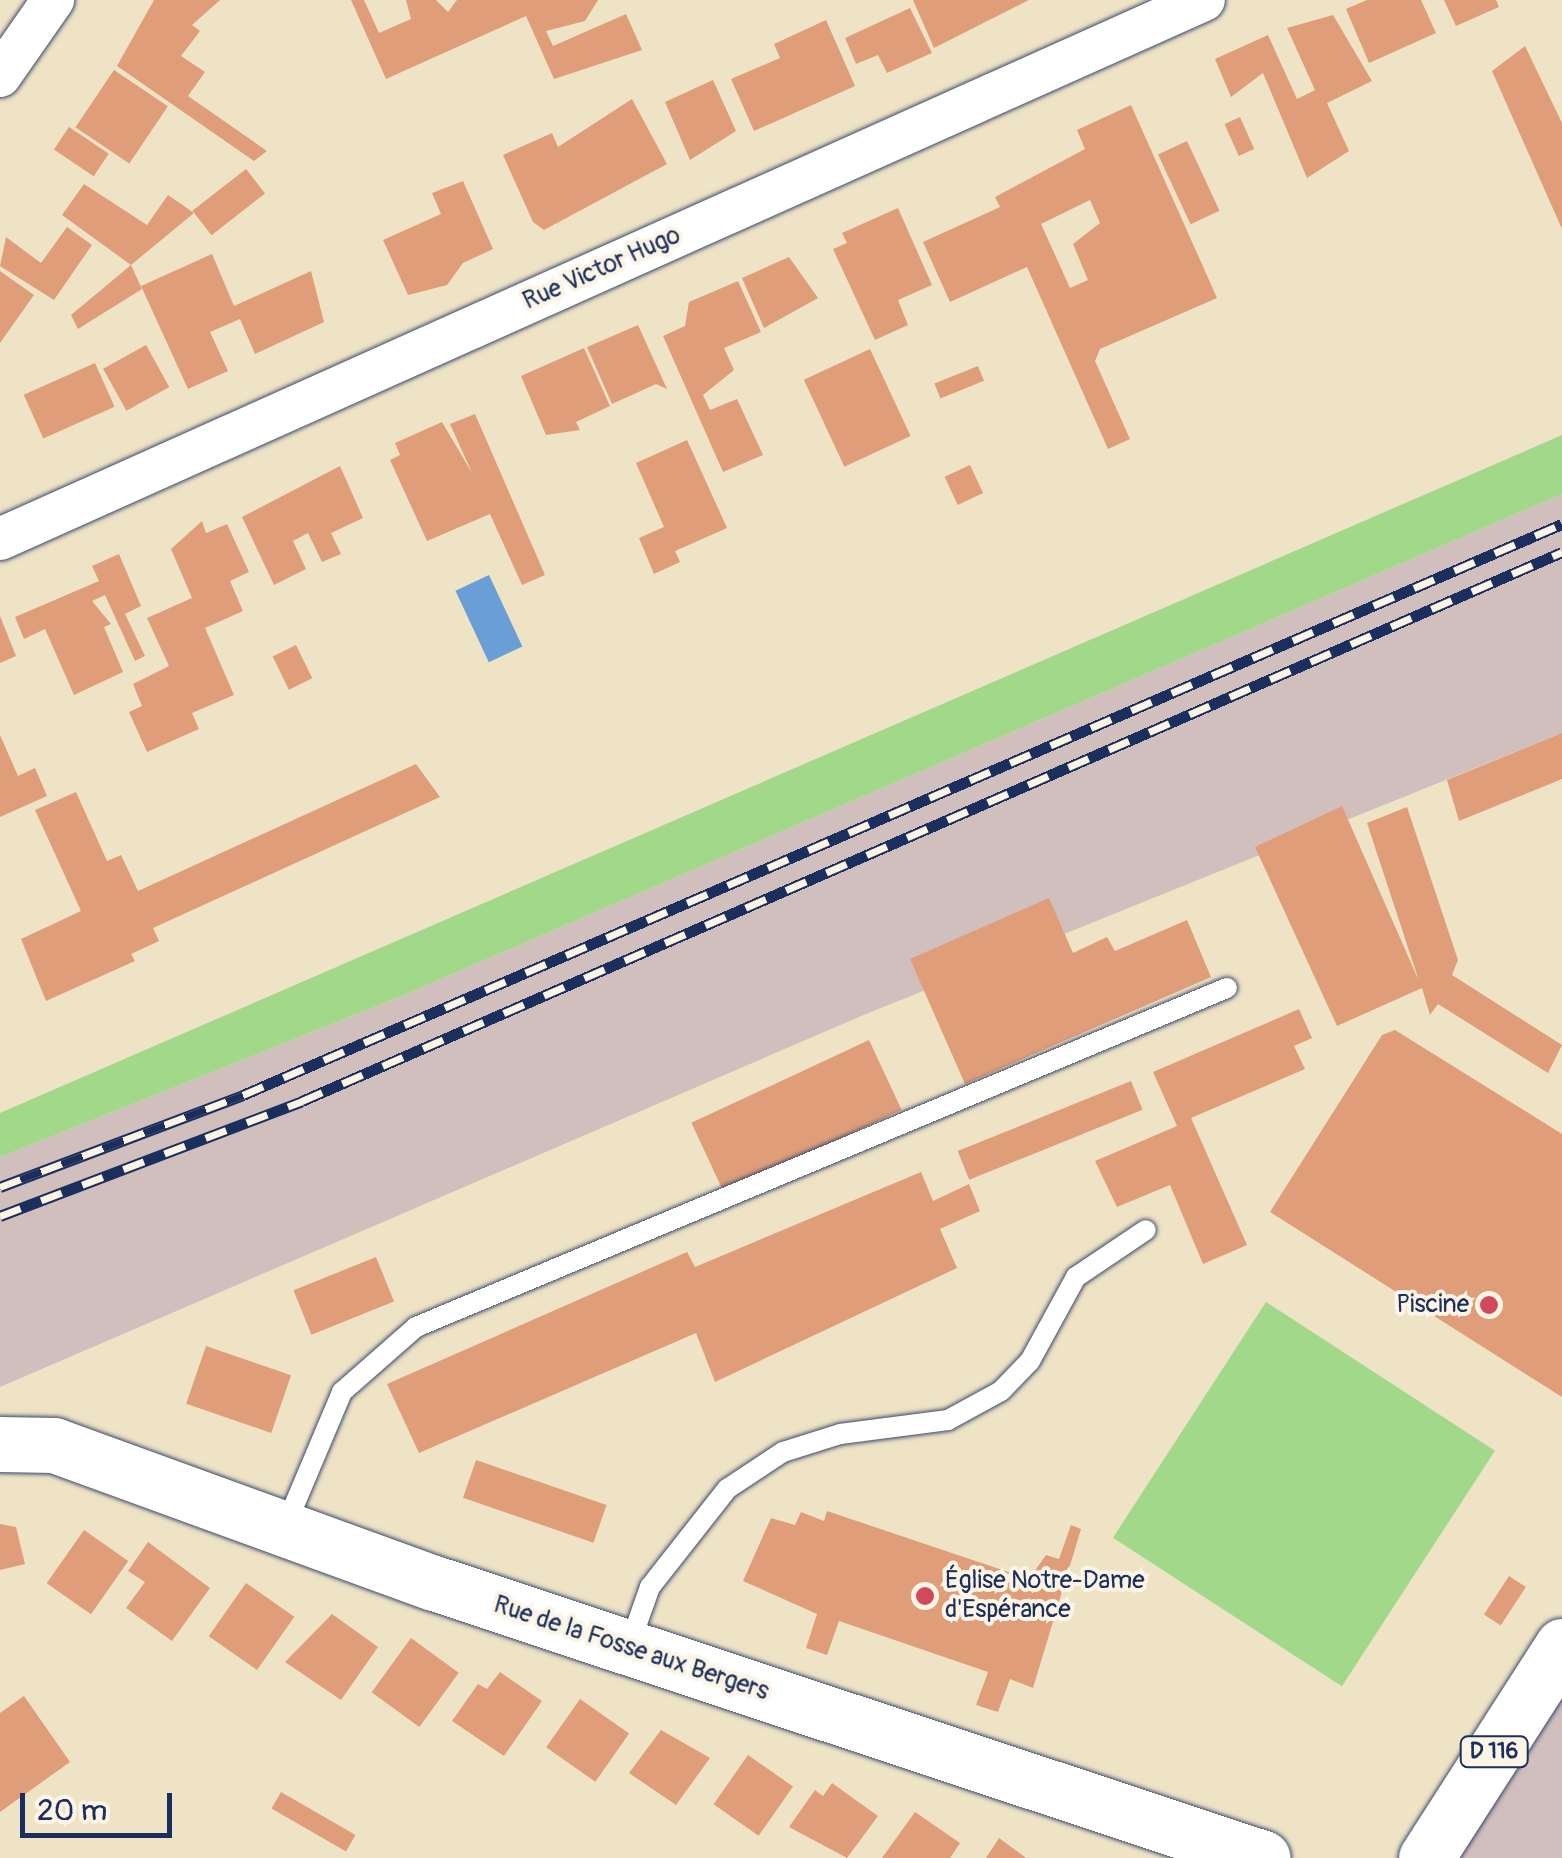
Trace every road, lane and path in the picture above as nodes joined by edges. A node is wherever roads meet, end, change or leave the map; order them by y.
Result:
1 (1204, 0) edge
2 (44, 4) edge
3 (0, 76) edge
4 (0, 539) edge
5 (1227, 988) dead end
6 (1146, 1230) dead end
7 (0, 1444) edge
8 (284, 1529) junction
9 (628, 1648) junction
10 (1561, 1650) edge
11 (1263, 1858) edge
12 (1426, 1858) edge

1 - 4 street, Rue Victor Hugo
2 - 3 street
5 - 8 lane
6 - 9 lane
7 - 8 street, Rue de la Fosse aux Bergers
8 - 9 street, Rue de la Fosse aux Bergers
9 - 11 street, Rue de la Fosse aux Bergers
10 - 12 street, D 116

